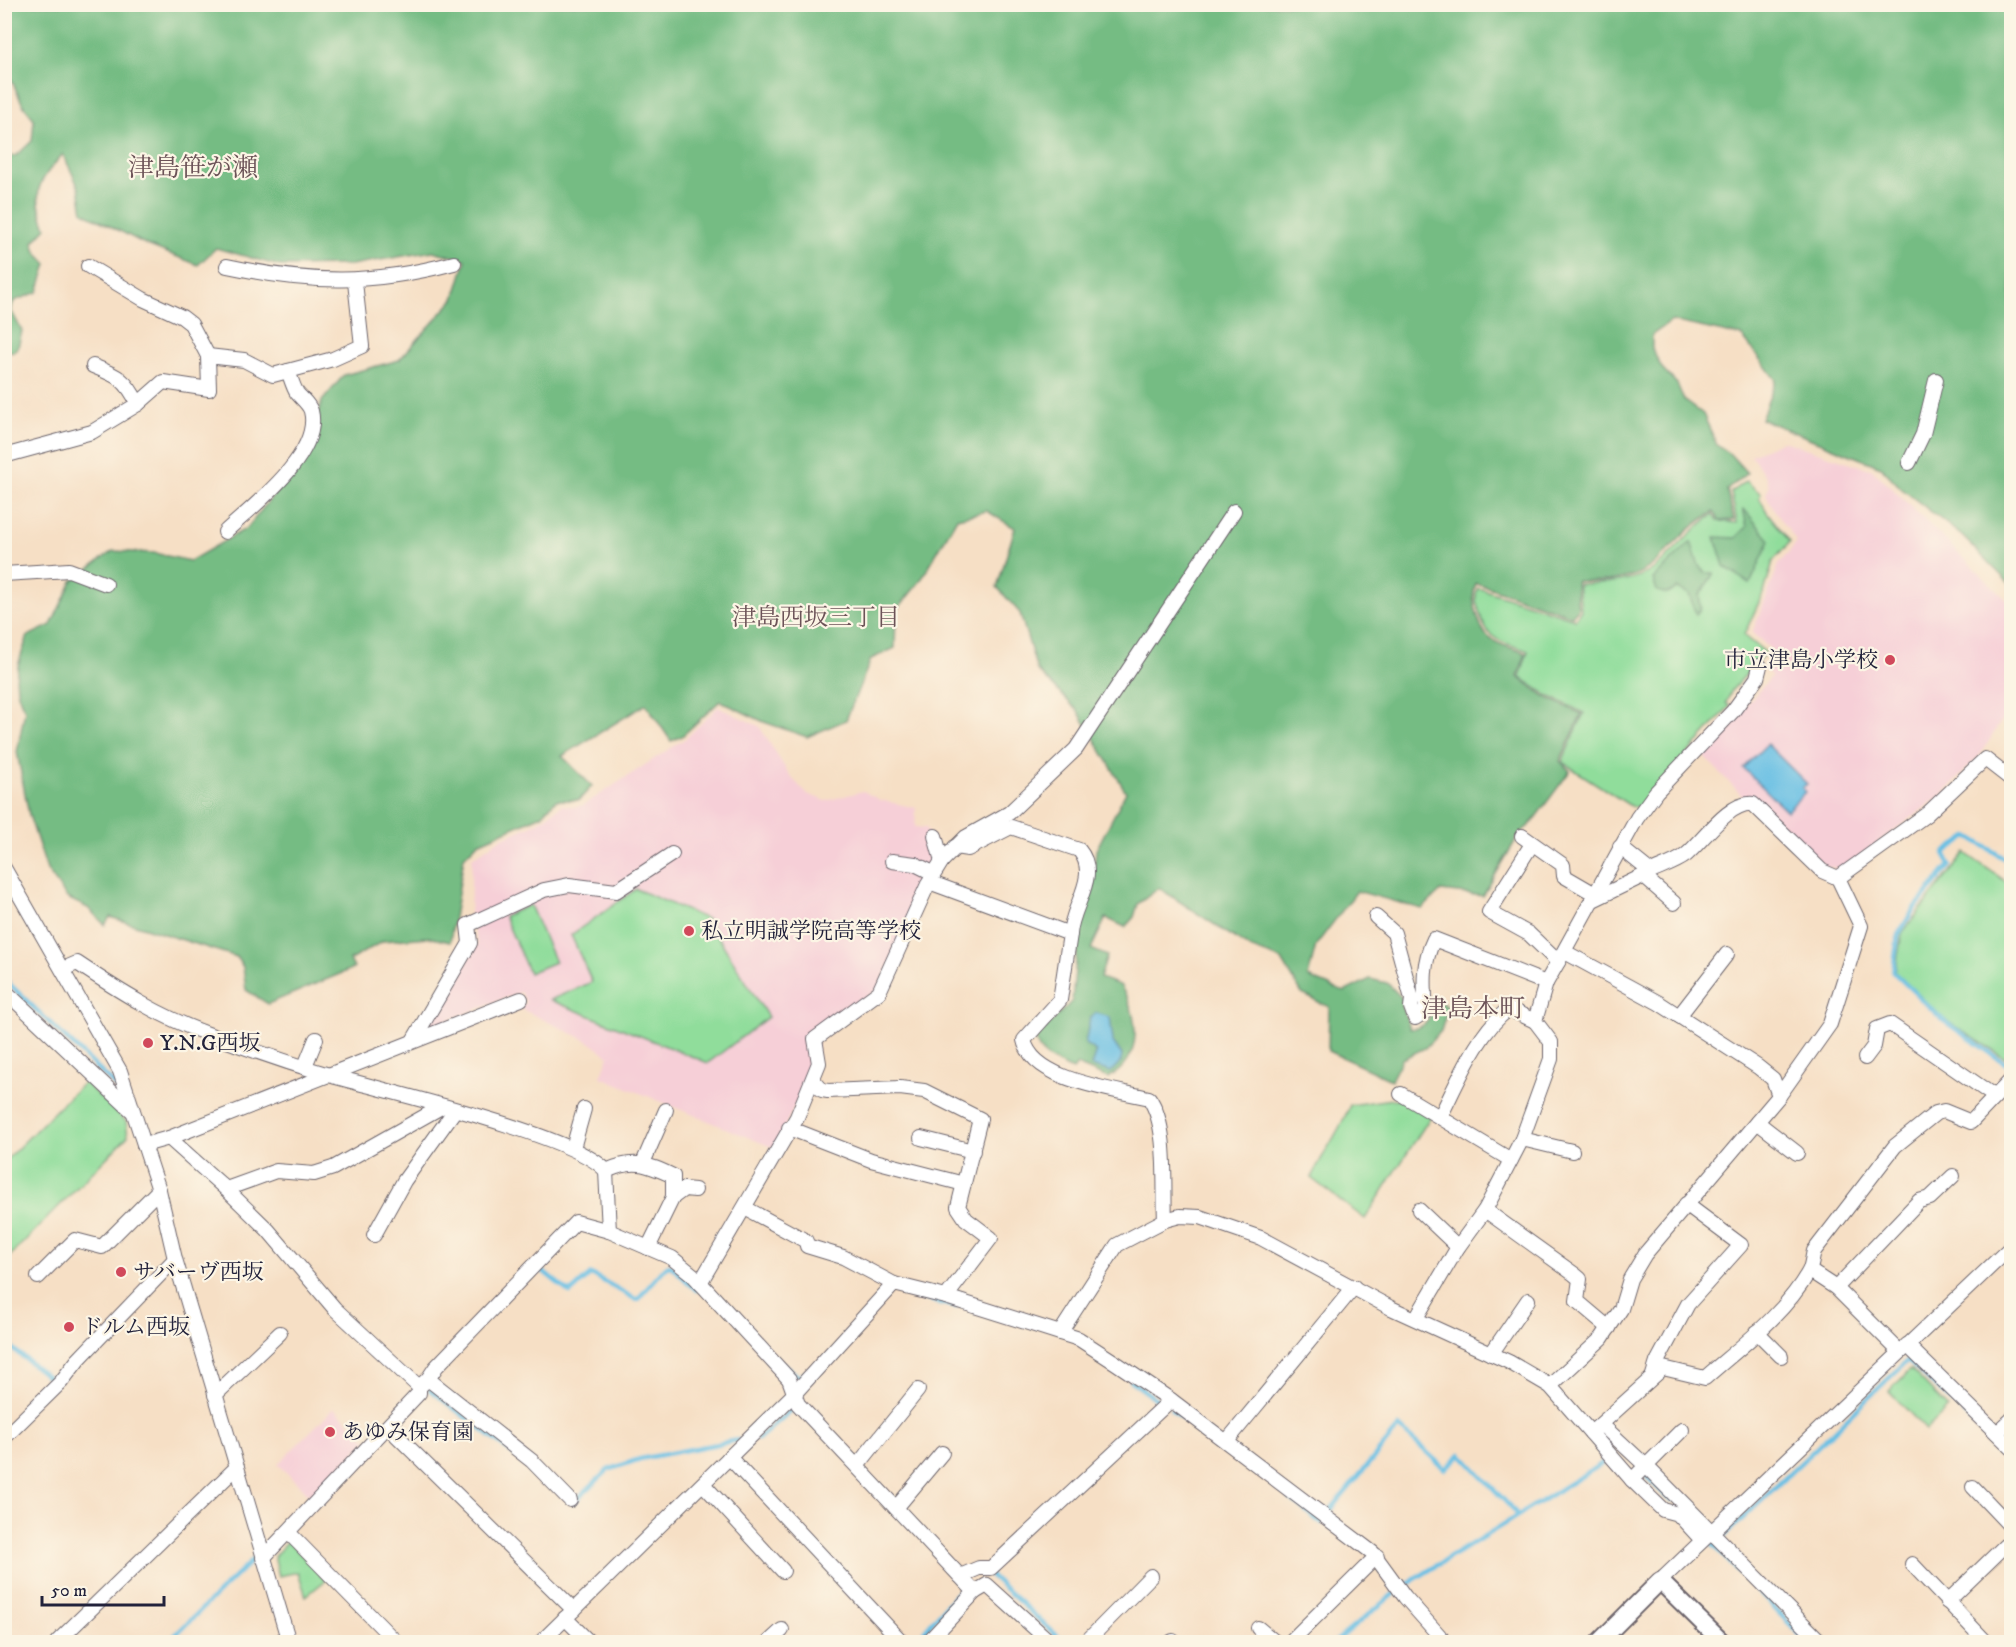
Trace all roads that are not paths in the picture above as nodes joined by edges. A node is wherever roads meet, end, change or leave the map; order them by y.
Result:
1 (454, 263) dead end
2 (88, 266) dead end
3 (227, 267) dead end
4 (355, 282) junction
5 (208, 356) junction
6 (93, 366) dead end
7 (288, 371) junction
8 (1936, 380) dead end
9 (138, 404) junction
10 (4, 456) edge
11 (1909, 463) dead end
12 (1234, 511) dead end
13 (225, 532) dead end
14 (4, 574) edge
15 (106, 584) dead end
16 (1760, 666) dead end
17 (2012, 780) edge
18 (935, 836) dead end
19 (1620, 847) junction
20 (955, 848) junction
21 (672, 854) dead end
22 (892, 861) dead end
23 (942, 861) junction
24 (4, 868) edge
25 (1647, 874) junction
26 (931, 878) junction
27 (1838, 878) junction
28 (1594, 897) junction
29 (1674, 903) dead end
30 (1377, 917) dead end
31 (1070, 934) junction
32 (1727, 954) dead end
33 (1562, 957) junction
34 (63, 969) junction
35 (1546, 983) junction
36 (4, 990) edge
37 (520, 999) dead end
38 (1679, 1016) junction
39 (1535, 1021) junction
40 (316, 1039) dead end
41 (414, 1039) junction
42 (1865, 1058) dead end
43 (305, 1066) junction
44 (327, 1074) junction
45 (2012, 1079) edge
46 (813, 1080) junction
47 (1401, 1094) dead end
48 (1779, 1096) junction
49 (1994, 1096) junction
50 (449, 1108) junction
51 (584, 1109) dead end
52 (666, 1110) dead end
53 (134, 1113) junction
54 (1440, 1117) junction
55 (1757, 1122) junction
56 (789, 1128) junction
57 (169, 1138) junction
58 (921, 1138) dead end
59 (1522, 1139) junction
60 (144, 1145) junction
61 (573, 1148) junction
62 (973, 1151) junction
63 (1572, 1151) dead end
64 (1797, 1153) dead end
65 (1511, 1160) junction
66 (643, 1163) junction
67 (606, 1171) junction
68 (1953, 1176) dead end
69 (964, 1184) junction
70 (230, 1187) junction
71 (159, 1190) junction
72 (694, 1190) dead end
73 (673, 1197) junction
74 (1686, 1204) junction
75 (745, 1208) junction
76 (1419, 1210) dead end
77 (1485, 1210) junction
78 (1164, 1220) junction
79 (609, 1231) junction
80 (374, 1235) dead end
81 (2012, 1246) edge
82 (1458, 1247) junction
83 (648, 1248) junction
84 (176, 1258) junction
85 (1810, 1271) junction
86 (38, 1277) dead end
87 (700, 1283) junction
88 (894, 1284) junction
89 (1354, 1287) junction
90 (1836, 1288) junction
91 (946, 1297) junction
92 (1528, 1300) dead end
93 (1416, 1318) junction
94 (1609, 1328) junction
95 (280, 1332) dead end
96 (1757, 1332) junction
97 (1060, 1333) junction
98 (1903, 1348) junction
99 (1491, 1354) junction
100 (1781, 1356) dead end
101 (1653, 1375) junction
102 (423, 1383) junction
103 (1550, 1386) junction
104 (918, 1389) dead end
105 (794, 1394) junction
106 (215, 1395) junction
107 (1171, 1400) junction
108 (2012, 1419) edge
109 (388, 1426) junction
110 (1596, 1428) junction
111 (1682, 1430) dead end
112 (1997, 1433) junction
113 (4, 1438) edge
114 (1227, 1442) junction
115 (2012, 1448) edge
116 (942, 1453) dead end
117 (729, 1457) junction
118 (857, 1466) junction
119 (1646, 1466) junction
120 (237, 1467) junction
121 (1632, 1479) junction
122 (703, 1484) junction
123 (1973, 1487) dead end
124 (570, 1500) dead end
125 (896, 1508) junction
126 (2012, 1527) edge
127 (288, 1532) junction
128 (1714, 1538) junction
129 (2012, 1539) edge
130 (1377, 1556) junction
131 (263, 1558) junction
132 (1912, 1564) dead end
133 (783, 1571) dead end
134 (960, 1576) junction
135 (1151, 1576) dead end
136 (1660, 1581) junction
137 (975, 1592) junction
138 (1947, 1602) junction
139 (570, 1614) junction
140 (1258, 1628) dead end
141 (782, 1630) dead end
142 (57, 1642) edge
143 (289, 1642) edge
144 (396, 1642) edge
145 (541, 1642) edge
146 (589, 1642) edge
147 (769, 1642) edge
148 (902, 1642) edge
149 (928, 1642) edge
150 (1050, 1642) edge
151 (1086, 1642) edge
152 (1275, 1642) edge
153 (1290, 1642) edge
154 (1445, 1642) edge
155 (1599, 1642) edge
156 (1722, 1642) edge
157 (1821, 1642) edge
158 (1986, 1642) edge

1 - 4 street
2 - 5 street
3 - 4 street
4 - 7 street
5 - 7 street
5 - 9 street
6 - 9 street
7 - 13 street
8 - 11 street
9 - 10 street
12 - 20 street
14 - 15 street
16 - 19 street
17 - 27 street
18 - 23 street
19 - 25 street
19 - 28 street
20 - 23 street
20 - 31 street
21 - 41 street
22 - 26 street
23 - 26 street
24 - 34 street
25 - 27 street
25 - 28 street
25 - 29 street
26 - 31 street
26 - 46 street
27 - 48 street
28 - 33 street
28 - 33 street
30 - 35 street
31 - 78 street
32 - 38 street
33 - 35 street
33 - 38 street
34 - 43 street
34 - 53 street
35 - 39 street
36 - 53 street
37 - 41 street
38 - 48 street
39 - 54 street
39 - 59 street
40 - 43 street
41 - 44 street
42 - 49 street
43 - 44 street
44 - 50 street
44 - 57 street
45 - 49 street
46 - 56 street
46 - 62 street
47 - 54 street
48 - 55 street
49 - 85 street
50 - 61 street
50 - 70 street
50 - 80 street
51 - 61 street
52 - 66 street
53 - 60 street
54 - 65 street
55 - 64 street
55 - 74 street
56 - 69 street
56 - 75 street
57 - 60 street
57 - 70 street
58 - 62 street
59 - 63 street
59 - 65 street
60 - 71 street
61 - 67 street
62 - 69 street
65 - 77 street
66 - 67 street
66 - 73 street
67 - 79 street
68 - 90 street
69 - 91 street
70 - 102 street
71 - 84 street
71 - 86 street
72 - 73 street
73 - 83 street
74 - 94 street
74 - 101 street
75 - 87 street
75 - 88 street
76 - 82 street
77 - 82 street
77 - 94 street
78 - 89 street
78 - 97 street
79 - 83 street
79 - 102 street
81 - 98 street
82 - 93 street
83 - 87 street
84 - 106 street
84 - 113 street
85 - 90 street
85 - 96 street
87 - 105 street
88 - 91 street
88 - 105 street
89 - 93 street
89 - 114 street
90 - 98 street
91 - 97 street
92 - 99 street
93 - 99 street
94 - 103 street
95 - 106 street
96 - 100 street
96 - 101 street
97 - 107 street
98 - 112 street
98 - 128 street
99 - 103 street
101 - 110 street
102 - 109 street
102 - 124 street
103 - 110 street
104 - 118 street
105 - 117 street
105 - 118 street
106 - 120 street
107 - 114 street
107 - 134 street
108 - 112 street
109 - 127 street
109 - 139 street
110 - 119 street
110 - 121 street
111 - 119 street
112 - 115 street
114 - 130 street
116 - 125 street
117 - 122 street
117 - 148 street
118 - 125 street
119 - 121 street
119 - 128 street
120 - 131 street
120 - 142 street
121 - 128 street
122 - 133 street
122 - 139 street
123 - 126 street
125 - 134 street
127 - 131 street
127 - 144 street
128 - 136 street
128 - 157 street
129 - 138 street
130 - 153 street
130 - 154 street
131 - 143 street
132 - 138 street
134 - 137 street
135 - 151 street
136 - 155 street
136 - 156 street
137 - 149 street
137 - 150 street
138 - 158 street
139 - 145 street
139 - 146 street
140 - 152 street
141 - 147 street

